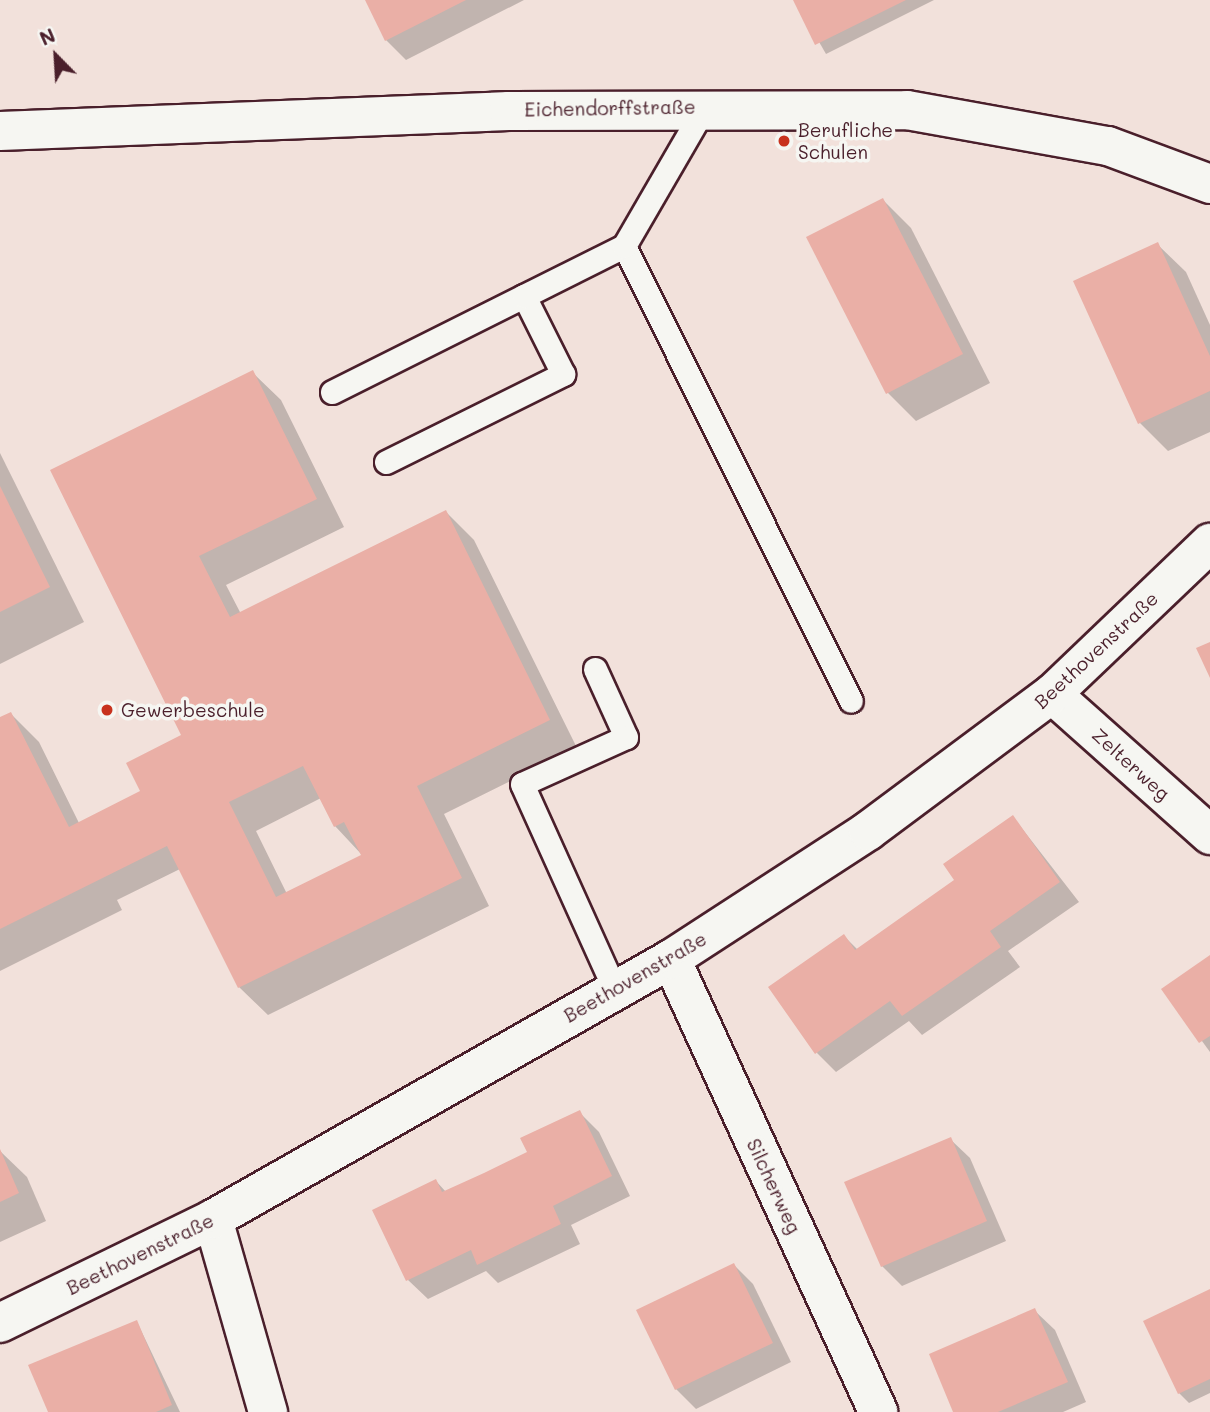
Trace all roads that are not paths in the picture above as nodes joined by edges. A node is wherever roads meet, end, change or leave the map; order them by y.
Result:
1 (705, 106) junction
2 (0, 131) edge
3 (1210, 184) edge
4 (624, 246) junction
5 (524, 296) junction
6 (332, 392) dead end
7 (386, 462) dead end
8 (1210, 543) edge
9 (595, 669) dead end
10 (1052, 694) junction
11 (851, 701) dead end
12 (1210, 835) edge
13 (671, 959) junction
14 (615, 990) junction
15 (213, 1219) junction
16 (0, 1322) edge
17 (268, 1412) edge
18 (878, 1412) edge

1 - 2 street, Eichendorffstraße
1 - 3 street, Eichendorffstraße
1 - 4 lane
4 - 5 lane
4 - 11 lane
5 - 6 lane
5 - 7 lane
8 - 10 street, Beethovenstraße
9 - 14 lane
10 - 12 street, Zelterweg
10 - 13 street, Beethovenstraße
13 - 14 street, Beethovenstraße
13 - 18 street, Silcherweg
14 - 15 street, Beethovenstraße
15 - 16 street, Beethovenstraße
15 - 17 street

